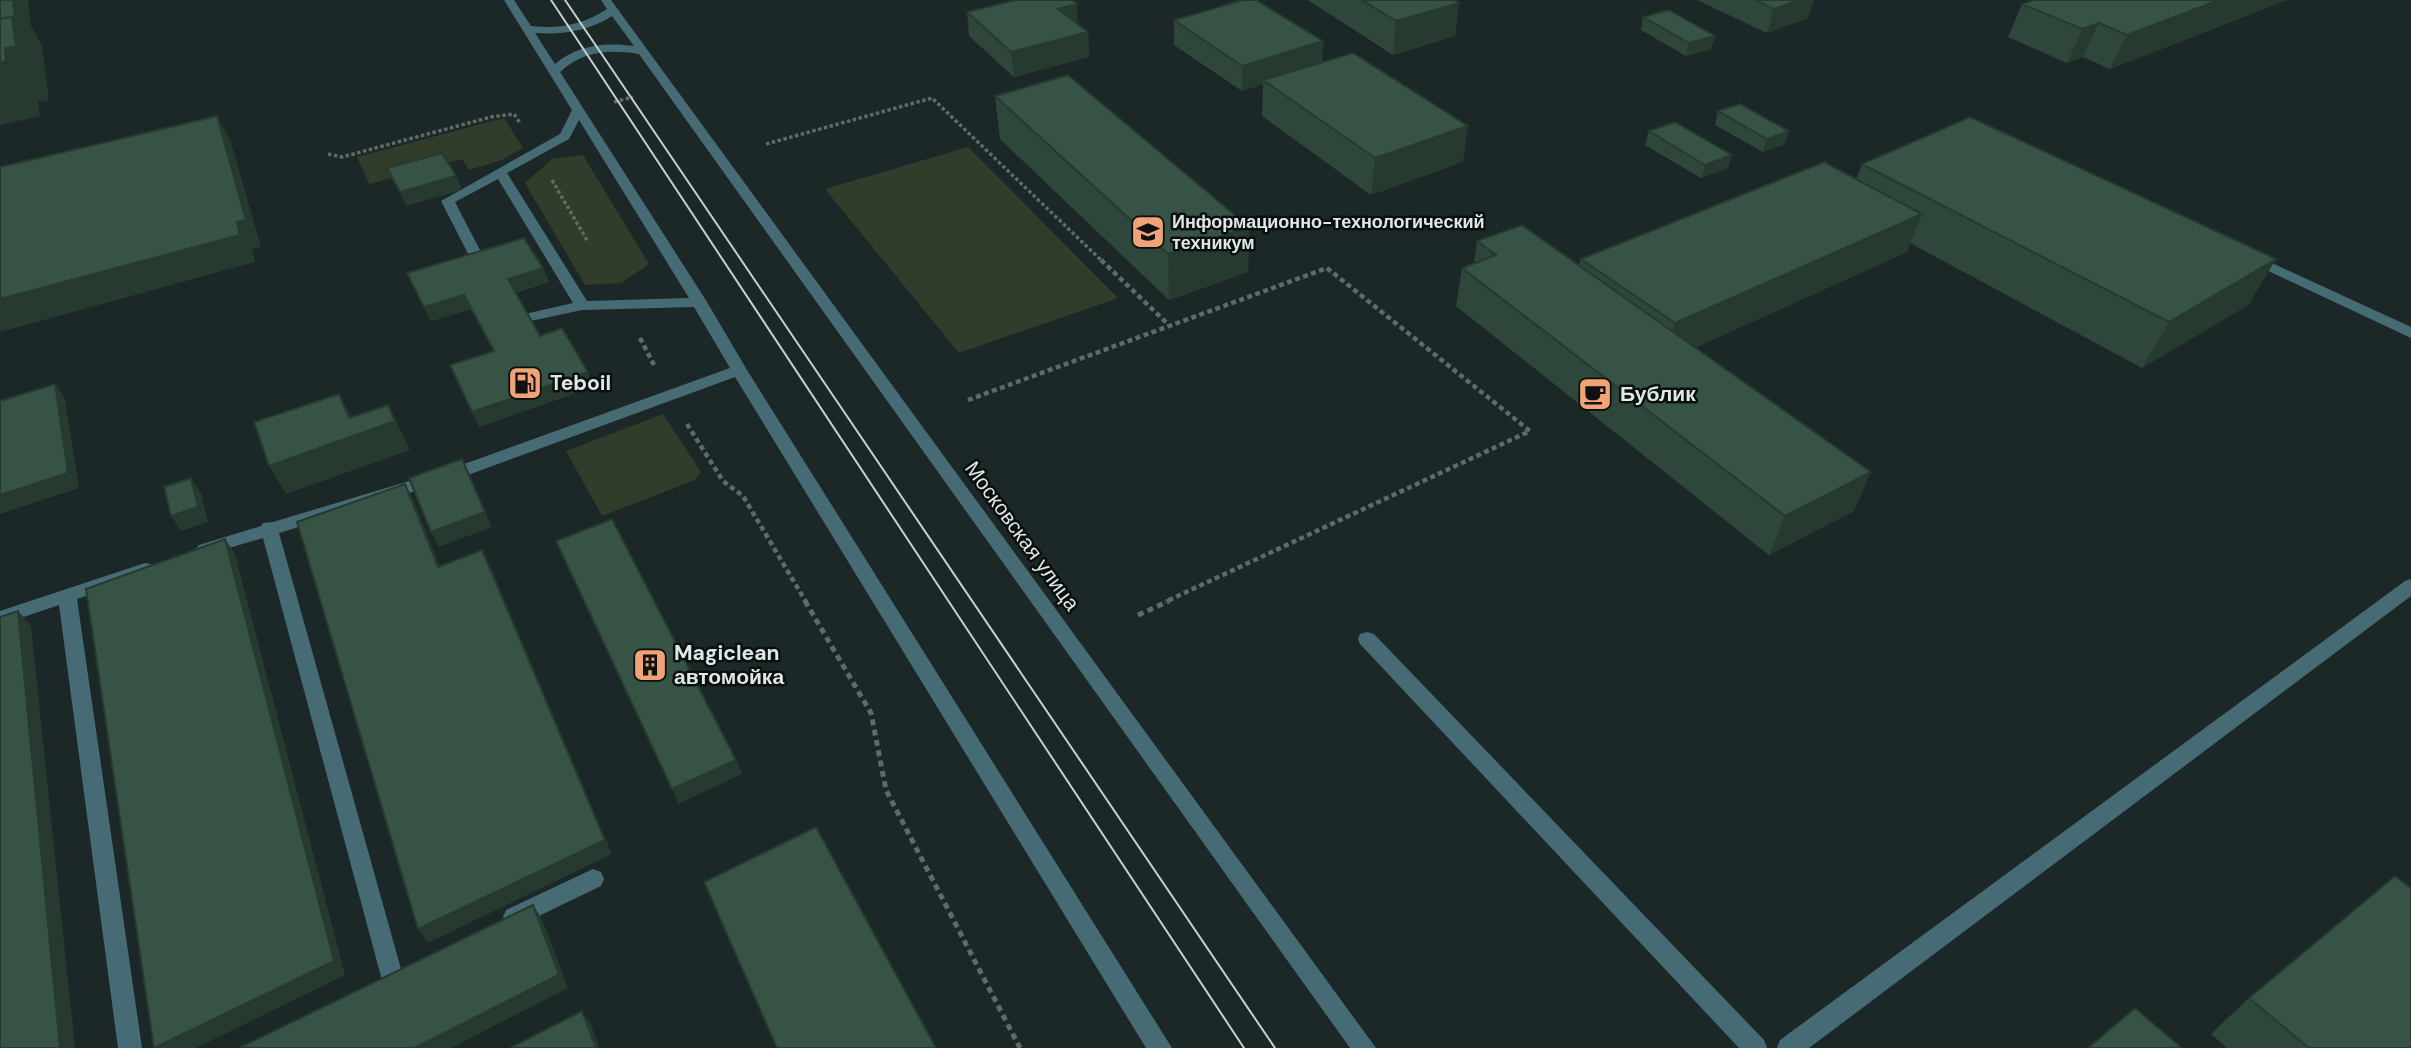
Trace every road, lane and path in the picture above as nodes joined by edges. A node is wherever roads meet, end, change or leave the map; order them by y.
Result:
1 (509, 0) edge
2 (609, 5) edge
3 (527, 29) junction
4 (642, 51) junction
5 (552, 72) junction
6 (577, 112) junction
7 (522, 127) dead end
8 (766, 144) dead end
9 (328, 153) dead end
10 (500, 172) junction
11 (2235, 250) edge
12 (700, 302) junction
13 (582, 306) junction
14 (1170, 326) junction
15 (636, 332) dead end
16 (2411, 333) edge
17 (739, 370) junction
18 (670, 397) junction
19 (968, 400) dead end
20 (270, 527) junction
21 (194, 552) edge
22 (168, 561) edge
23 (2411, 586) edge
24 (67, 594) junction
25 (1138, 615) dead end
26 (0, 618) edge
27 (1367, 639) dead end
28 (593, 879) dead end
29 (492, 927) edge
30 (416, 964) edge
31 (391, 976) junction
32 (366, 988) edge
33 (130, 1048) edge
34 (1020, 1048) edge
35 (1160, 1048) edge
36 (1364, 1048) edge
37 (1755, 1048) edge
38 (1789, 1048) edge

1 - 3 street
2 - 3 street, Московская улица
2 - 4 street, Московская улица
3 - 5 street
4 - 5 street
4 - 36 street, Московская улица
5 - 6 street
6 - 10 street
6 - 12 street
7 - 9 path
8 - 14 path
10 - 13 street
10 - 13 street
11 - 16 street
12 - 13 street
12 - 17 street
14 - 19 path
14 - 25 path
15 - 18 path
17 - 18 street
17 - 35 street
18 - 20 street
18 - 34 path
20 - 21 street
20 - 31 street
22 - 24 street
23 - 38 street
24 - 26 street
24 - 33 street
27 - 37 street
28 - 29 street
30 - 31 street
31 - 32 street

